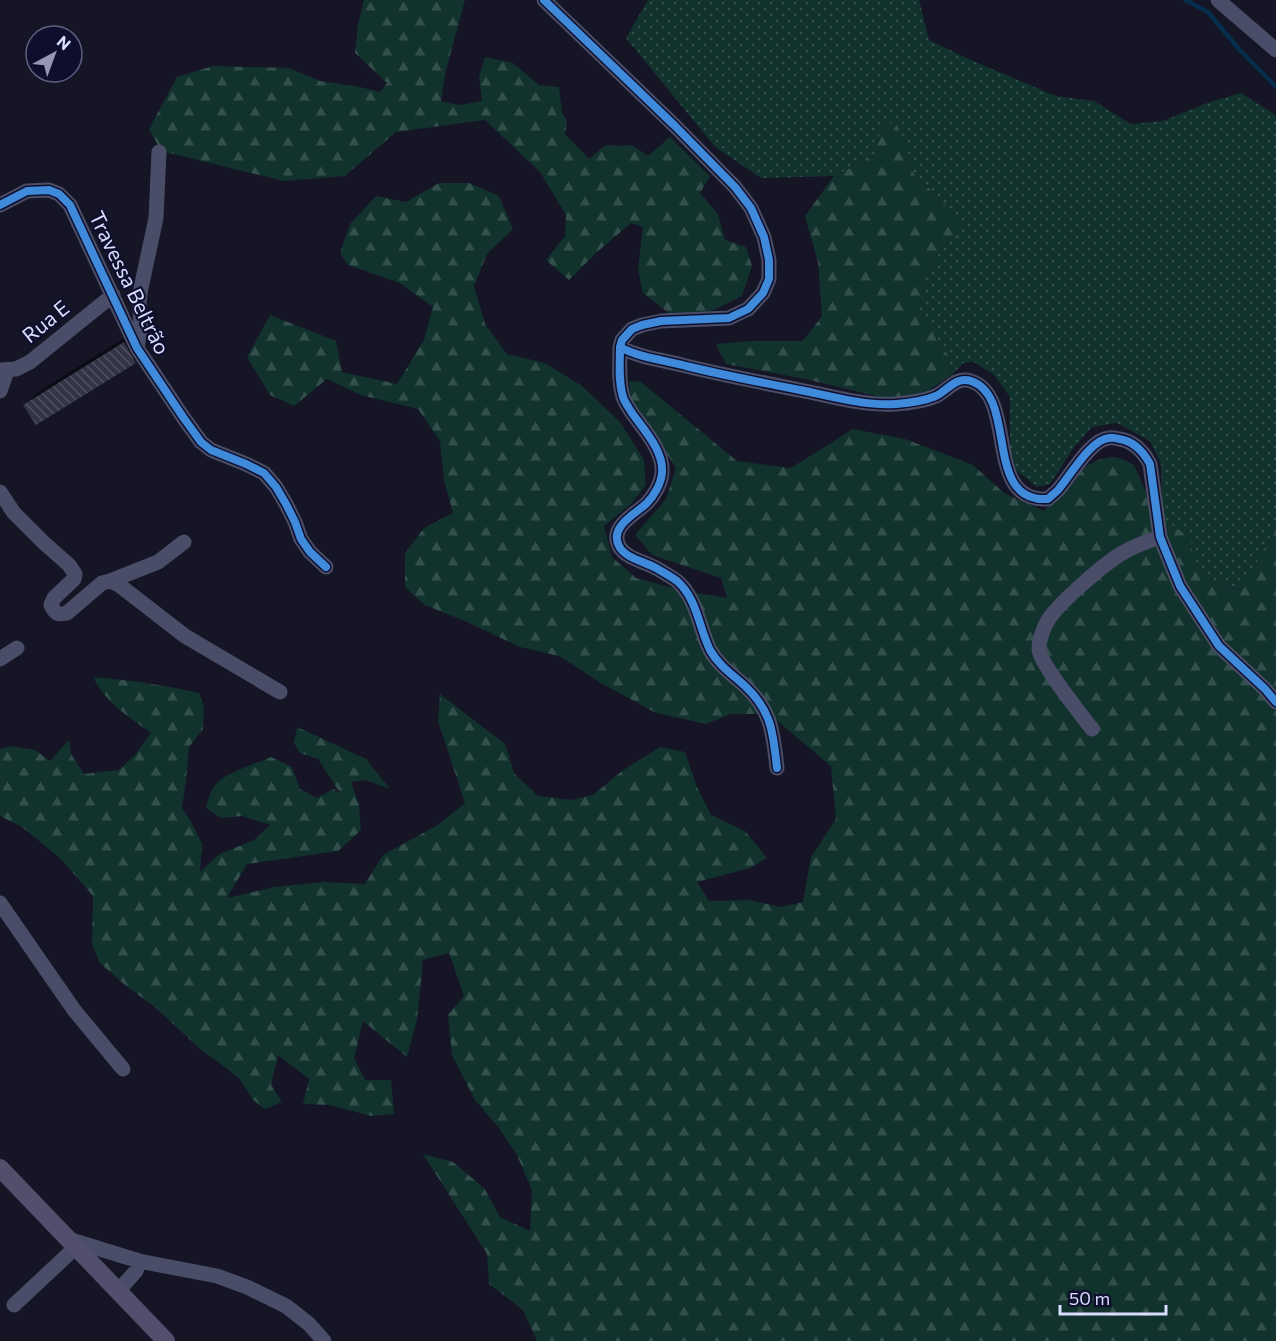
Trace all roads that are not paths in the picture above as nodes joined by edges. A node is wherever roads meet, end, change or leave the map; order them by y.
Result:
1 (544, 0) edge
2 (1218, 0) edge
3 (1276, 50) edge
4 (159, 152) dead end
5 (0, 205) edge
6 (112, 295) junction
7 (620, 347) junction
8 (137, 348) junction
9 (4, 371) edge
10 (0, 391) edge
11 (0, 492) edge
12 (1160, 537) junction
13 (184, 542) dead end
14 (326, 567) dead end
15 (110, 581) junction
16 (17, 648) dead end
17 (0, 659) edge
18 (280, 692) dead end
19 (1276, 702) edge
20 (1092, 729) dead end
21 (777, 768) dead end
22 (0, 903) edge
23 (123, 1069) dead end
24 (0, 1168) edge
25 (72, 1243) junction
26 (139, 1262) junction
27 (118, 1291) junction
28 (14, 1305) dead end
29 (166, 1341) edge
30 (324, 1341) edge

1 - 7 street
2 - 3 street
4 - 8 street
5 - 6 street, Travessa Beltrão
6 - 8 street, Travessa Beltrão
6 - 9 street, Rua E
7 - 12 street
7 - 21 street
8 - 14 street, Travessa Beltrão
9 - 10 street
11 - 15 street
12 - 19 street
12 - 20 street
13 - 15 street
15 - 18 street
16 - 17 street
22 - 23 street
24 - 25 main road
25 - 26 street
25 - 27 main road
25 - 28 street
26 - 27 street
26 - 30 street
27 - 29 main road

